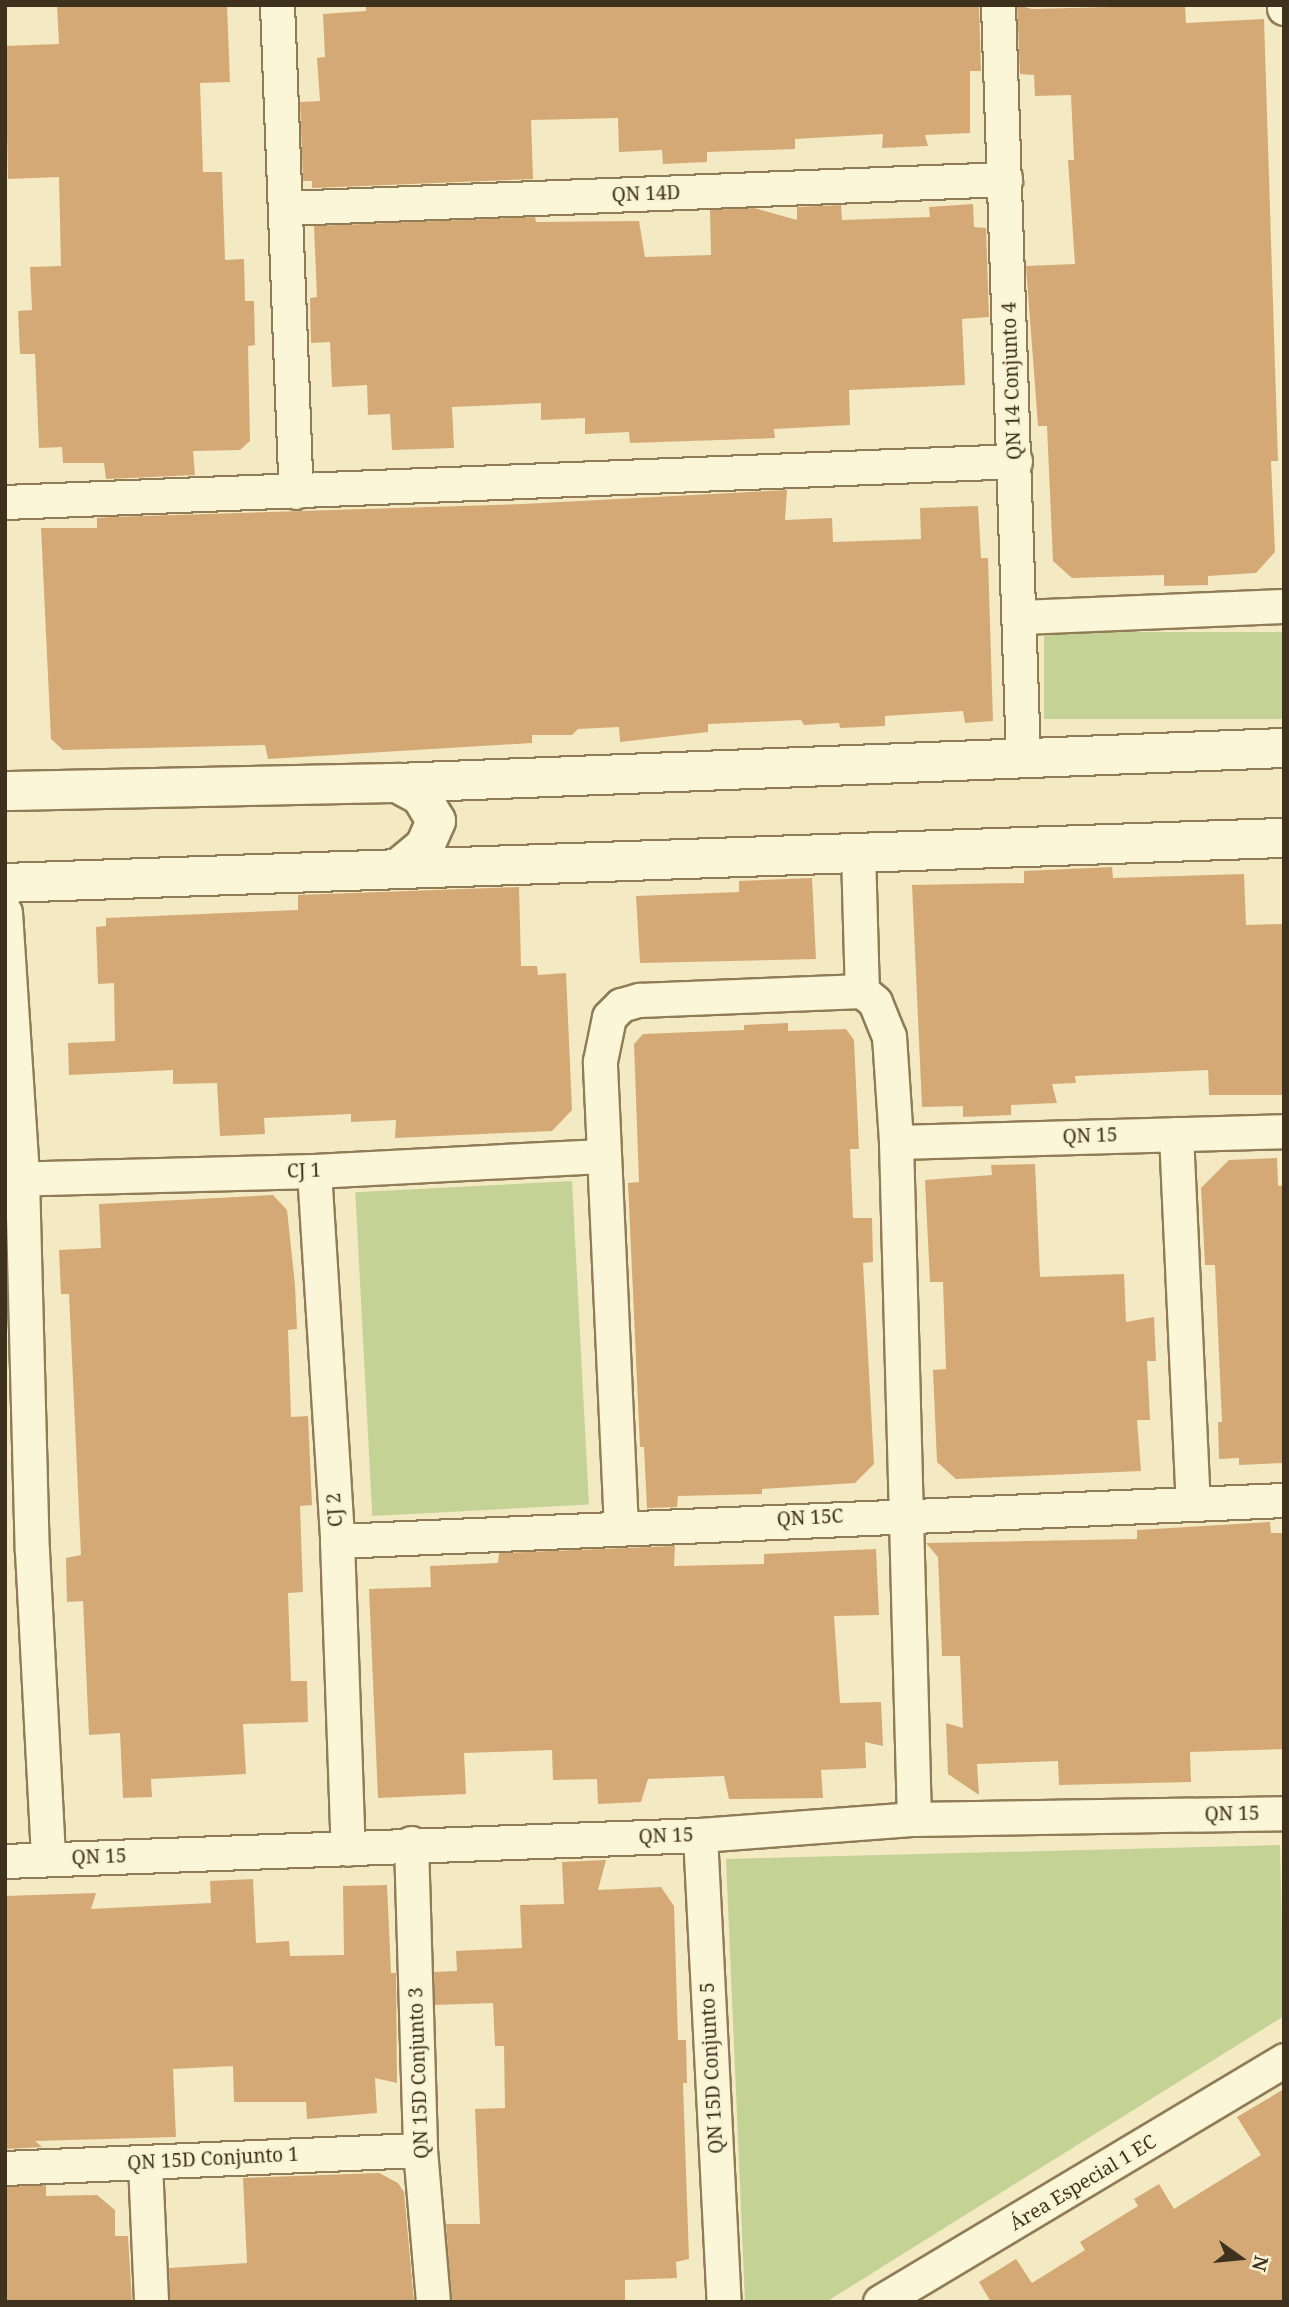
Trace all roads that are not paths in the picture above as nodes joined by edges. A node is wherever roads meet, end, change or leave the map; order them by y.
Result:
1 (277, 5) edge
2 (998, 5) edge
3 (1005, 179) junction
4 (287, 208) junction
5 (1015, 461) junction
6 (296, 492) junction
7 (5, 502) edge
8 (1284, 606) edge
9 (1020, 617) junction
10 (1279, 752) edge
11 (1023, 757) junction
12 (397, 783) junction
13 (5, 791) edge
14 (1281, 835) edge
15 (858, 852) junction
16 (399, 868) junction
17 (5, 883) edge
18 (5, 912) edge
19 (862, 990) junction
20 (1284, 1131) edge
21 (1175, 1134) junction
22 (896, 1142) junction
23 (602, 1156) junction
24 (314, 1171) junction
25 (14, 1179) edge
26 (1284, 1500) edge
27 (1193, 1503) junction
28 (907, 1513) junction
29 (621, 1528) junction
30 (337, 1541) junction
31 (19, 1552) edge
32 (1284, 1813) edge
33 (914, 1819) junction
34 (700, 1835) junction
35 (411, 1843) junction
36 (348, 1849) junction
37 (48, 1859) junction
38 (5, 1861) edge
39 (1284, 2060) edge
40 (420, 2150) junction
41 (145, 2163) junction
42 (5, 2168) edge
43 (151, 2302) edge
44 (433, 2302) edge
45 (724, 2302) edge
46 (880, 2302) edge

1 - 4 street
2 - 3 street, QN 14 Conjunto 4
3 - 4 street, QN 14D
3 - 5 street, QN 14 Conjunto 4
4 - 6 street
5 - 6 street
5 - 9 street, QN 14 Conjunto 4
6 - 7 street
8 - 9 street
9 - 11 street, QN 14 Conjunto 4
10 - 11 main road
11 - 12 main road
12 - 13 main road
12 - 16 main road
14 - 15 main road
15 - 16 main road
15 - 19 street
16 - 17 main road
18 - 25 street
19 - 22 street
19 - 23 street
20 - 21 street, QN 15
21 - 22 street, QN 15
21 - 27 street
22 - 28 street
23 - 24 street, CJ 1
23 - 29 street
24 - 25 street, CJ 1
24 - 30 street, CJ 2
25 - 31 street
26 - 27 street, QN 15C
27 - 28 street, QN 15C
28 - 29 street, QN 15C
28 - 33 street
29 - 30 street, QN 15C
30 - 36 street, CJ 2
31 - 37 street
32 - 33 street, QN 15
33 - 34 street, QN 15
34 - 35 street, QN 15
34 - 45 street, QN 15D Conjunto 5
35 - 36 street, QN 15
35 - 40 street, QN 15D Conjunto 3
36 - 37 street, QN 15
37 - 38 street, QN 15
39 - 46 street, Área Especial 1 EC
40 - 41 street, QN 15D Conjunto 1
40 - 44 street, QN 15D Conjunto 3
41 - 42 street, QN 15D Conjunto 1
41 - 43 street

